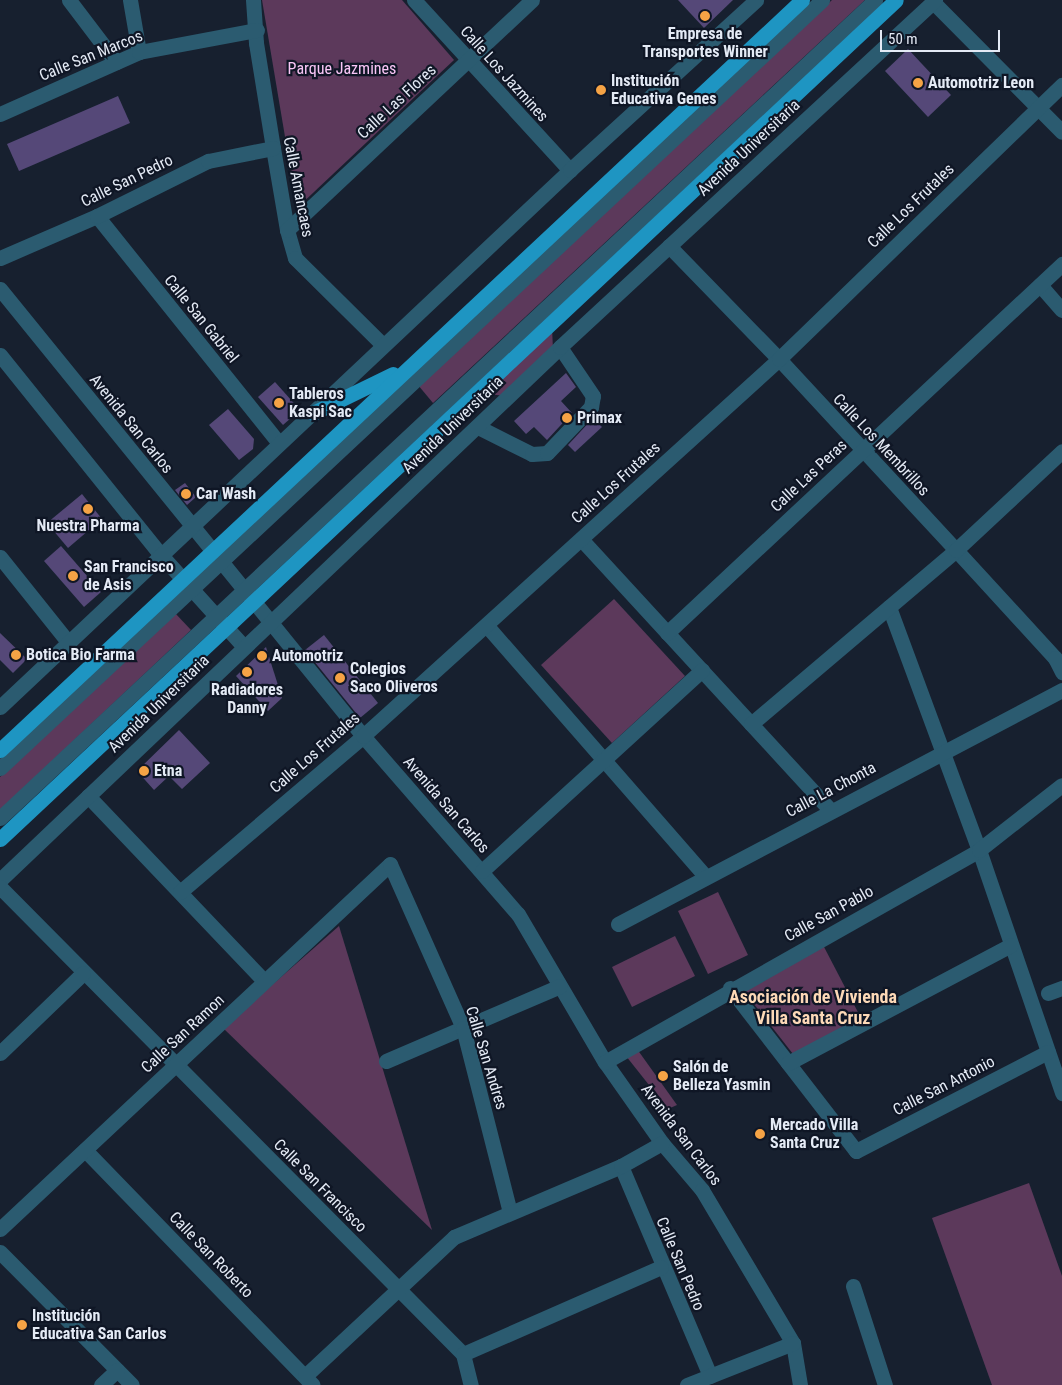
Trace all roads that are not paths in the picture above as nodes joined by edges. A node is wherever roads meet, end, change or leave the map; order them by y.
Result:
1 (69, 0) edge
2 (130, 0) edge
3 (253, 0) edge
4 (414, 0) edge
5 (532, 0) edge
6 (756, 0) edge
7 (802, 0) edge
8 (822, 0) edge
9 (875, 0) edge
10 (896, 0) edge
11 (934, 1) edge
12 (256, 30) junction
13 (140, 52) junction
14 (468, 60) junction
15 (116, 62) junction
16 (1062, 85) edge
17 (1038, 107) junction
18 (1, 111) edge
19 (1062, 132) edge
20 (273, 148) junction
21 (570, 170) junction
22 (97, 216) junction
23 (286, 230) junction
24 (668, 246) junction
25 (0, 258) edge
26 (1062, 264) edge
27 (1040, 285) junction
28 (0, 289) edge
29 (1062, 310) edge
30 (383, 345) junction
31 (560, 347) junction
32 (0, 355) edge
33 (779, 359) junction
34 (406, 368) junction
35 (313, 413) junction
36 (478, 427) junction
37 (279, 443) junction
38 (862, 451) junction
39 (1062, 451) edge
40 (191, 527) junction
41 (581, 539) junction
42 (956, 550) junction
43 (161, 555) junction
44 (0, 557) edge
45 (215, 557) junction
46 (187, 584) junction
47 (247, 596) junction
48 (889, 608) junction
49 (221, 621) junction
50 (270, 624) junction
51 (487, 626) junction
52 (667, 633) junction
53 (68, 642) junction
54 (244, 647) junction
55 (702, 670) junction
56 (1062, 672) edge
57 (1062, 690) edge
58 (0, 707) edge
59 (751, 724) junction
60 (363, 736) junction
61 (0, 750) edge
62 (943, 752) junction
63 (603, 759) junction
64 (0, 768) edge
65 (1062, 785) edge
66 (88, 796) junction
67 (830, 810) junction
68 (0, 818) edge
69 (0, 839) edge
70 (979, 850) junction
71 (390, 864) joint
72 (482, 871) junction
73 (706, 877) junction
74 (0, 880) edge
75 (0, 887) edge
76 (180, 892) junction
77 (618, 924) dead end
78 (1012, 945) junction
79 (83, 973) junction
80 (264, 981) junction
81 (560, 986) junction
82 (730, 988) junction
83 (462, 1028) junction
84 (1048, 1052) junction
85 (0, 1053) edge
86 (386, 1060) dead end
87 (604, 1062) junction
88 (788, 1063) junction
89 (175, 1065) junction
90 (1062, 1093) edge
91 (662, 1143) junction
92 (85, 1150) junction
93 (620, 1166) junction
94 (510, 1212) junction
95 (0, 1229) edge
96 (0, 1252) edge
97 (661, 1267) junction
98 (853, 1286) dead end
99 (398, 1288) junction
100 (793, 1343) junction
101 (463, 1354) junction
102 (117, 1370) junction
103 (710, 1376) junction
104 (309, 1381) edge
105 (101, 1385) edge
106 (132, 1385) edge
107 (472, 1385) edge
108 (687, 1385) edge
109 (800, 1385) edge
110 (885, 1385) edge

1 - 15 street
2 - 13 street
3 - 12 street, Calle Amancaes
4 - 14 street, Calle Los Jazmines
5 - 14 street, Calle Las Flores
6 - 21 street
7 - 34 main road
8 - 45 street
9 - 47 street
10 - 47 main road, Avenida Universitaria
11 - 17 street
11 - 24 street, Avenida Universitaria
12 - 13 street, Calle San Marcos
12 - 20 street, Calle Amancaes
13 - 15 street, Calle San Marcos
14 - 21 street, Calle Los Jazmines
14 - 23 street, Calle Las Flores
15 - 18 street, Calle San Marcos
16 - 17 street, Calle Los Frutales
17 - 19 street
17 - 33 street, Calle Los Frutales
20 - 22 street, Calle San Pedro
20 - 23 street, Calle Amancaes
21 - 30 street
22 - 25 street, Calle San Pedro
22 - 37 street, Calle San Gabriel
23 - 30 street, Calle Amancaes
24 - 31 street, Avenida Universitaria
24 - 33 street, Calle Los Membrillos
26 - 27 street, Calle Las Peras
27 - 29 street
27 - 38 street, Calle Las Peras
28 - 40 street, Avenida San Carlos
30 - 35 street
31 - 36 street, Avenida Universitaria
31 - 36 street
32 - 43 street
33 - 38 street, Calle Los Membrillos
33 - 41 street, Calle Los Frutales
34 - 35 main road
34 - 45 main road
35 - 37 street
36 - 50 street, Avenida Universitaria
37 - 40 street
38 - 42 street, Calle Los Membrillos
38 - 52 street, Calle Las Peras
39 - 42 street
40 - 43 street
40 - 45 street, Avenida San Carlos
41 - 51 street, Calle Los Frutales
41 - 52 street
42 - 48 street
42 - 56 street, Calle Los Membrillos
43 - 46 street
43 - 53 street
44 - 53 street
45 - 46 main road
45 - 47 street, Avenida San Carlos
46 - 49 street
46 - 61 main road
46 - 64 street
47 - 49 main road, Avenida Universitaria
47 - 50 street, Avenida San Carlos
48 - 59 street
48 - 62 street
49 - 54 street
49 - 68 street
49 - 69 main road, Avenida Universitaria
50 - 54 street, Avenida Universitaria
50 - 60 street, Avenida San Carlos
51 - 60 street, Calle Los Frutales
51 - 63 street
52 - 55 street
53 - 58 street
54 - 66 street, Avenida Universitaria
55 - 59 street
55 - 63 street
57 - 62 street, Calle La Chonta
59 - 67 street
60 - 72 street, Avenida San Carlos
60 - 76 street, Calle Los Frutales
62 - 67 street, Calle La Chonta
62 - 70 street
63 - 72 street
63 - 73 street
65 - 70 street, Calle San Pablo
66 - 74 street, Avenida Universitaria
66 - 76 street
67 - 73 street, Calle La Chonta
70 - 78 street
70 - 82 street, Calle San Pablo
71 - 80 street, Calle San Ramon
71 - 83 street, Calle San Andres
72 - 81 street, Avenida San Carlos
73 - 77 street, Calle La Chonta
75 - 79 street, Calle San Francisco
76 - 80 street
78 - 84 street
78 - 88 street
79 - 85 street
79 - 89 street, Calle San Francisco
80 - 89 street, Calle San Ramon
81 - 83 street
81 - 87 street, Avenida San Carlos
82 - 87 street, Calle San Pablo
82 - 88 street
83 - 86 street
83 - 94 street, Calle San Andres
84 - 88 street, Calle San Antonio
84 - 90 street
87 - 91 street, Avenida San Carlos
89 - 92 street, Calle San Ramon
89 - 99 street, Calle San Francisco
91 - 93 street
91 - 100 street, Avenida San Carlos
92 - 95 street, Calle San Ramon
92 - 104 street, Calle San Roberto
93 - 94 street
93 - 97 street, Calle San Pedro
94 - 99 street
96 - 102 street
97 - 101 street
97 - 103 street, Calle San Pedro
98 - 110 street
99 - 101 street, Calle San Francisco
99 - 104 street
100 - 103 street
100 - 109 street, Avenida San Carlos
101 - 107 street
102 - 105 street
102 - 106 street
103 - 108 street

